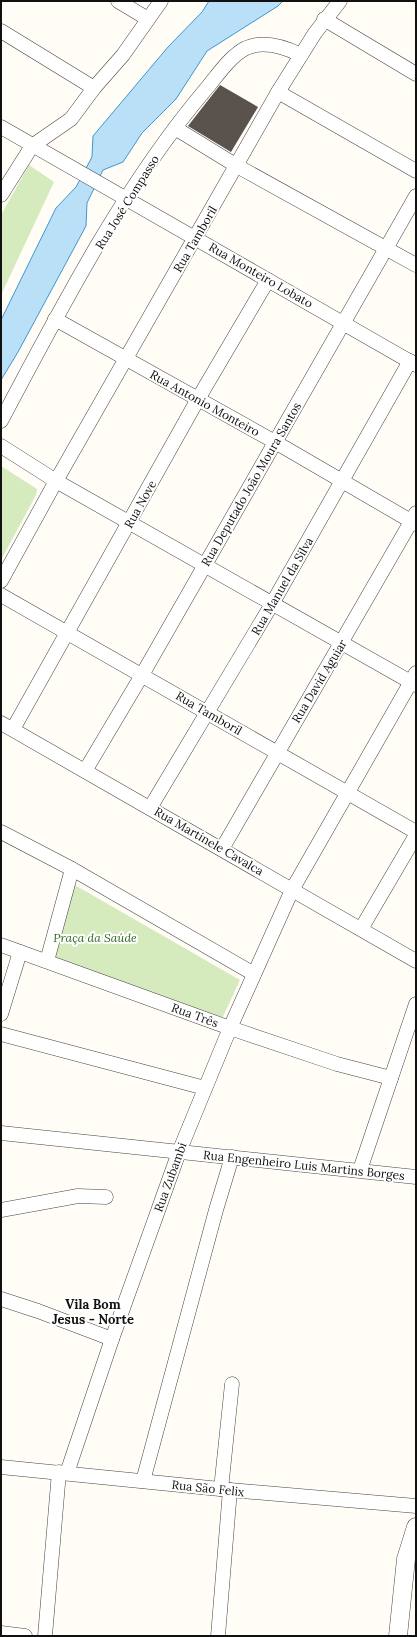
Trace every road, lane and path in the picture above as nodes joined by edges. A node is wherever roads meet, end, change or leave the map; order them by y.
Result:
1 (118, 1) edge
2 (161, 1) edge
3 (340, 1) edge
4 (148, 19) junction
5 (324, 19) junction
6 (1, 31) edge
7 (301, 55) junction
8 (416, 74) edge
9 (94, 88) junction
10 (278, 92) junction
11 (1, 127) edge
12 (175, 128) junction
13 (32, 146) junction
14 (237, 166) junction
15 (416, 171) edge
16 (1, 195) edge
17 (416, 196) edge
18 (127, 199) junction
19 (196, 238) junction
20 (387, 248) junction
21 (416, 265) edge
22 (268, 280) junction
23 (55, 319) junction
24 (344, 323) junction
25 (127, 359) junction
26 (413, 363) edge
27 (198, 399) junction
28 (1, 421) edge
29 (275, 442) junction
30 (1, 446) edge
31 (56, 481) junction
32 (342, 481) junction
33 (414, 519) edge
34 (130, 523) junction
35 (204, 564) junction
36 (1, 581) edge
37 (1, 595) edge
38 (272, 604) junction
39 (68, 632) junction
40 (342, 644) junction
41 (142, 675) junction
42 (414, 680) edge
43 (208, 712) junction
44 (7, 726) edge
45 (276, 752) junction
46 (85, 771) junction
47 (349, 792) junction
48 (150, 808) junction
49 (1, 832) edge
50 (416, 833) edge
51 (222, 849) junction
52 (72, 869) junction
53 (292, 890) junction
54 (361, 929) junction
55 (1, 945) edge
56 (20, 952) junction
57 (47, 961) junction
58 (416, 961) edge
59 (254, 974) junction
60 (416, 1004) edge
61 (1, 1014) edge
62 (230, 1028) junction
63 (1, 1034) edge
64 (391, 1078) junction
65 (205, 1088) junction
66 (1, 1133) edge
67 (179, 1152) junction
68 (232, 1157) junction
69 (360, 1170) junction
70 (416, 1177) edge
71 (106, 1197) dead end
72 (1, 1210) edge
73 (1, 1299) edge
74 (112, 1340) junction
75 (232, 1384) dead end
76 (1, 1466) edge
77 (63, 1472) junction
78 (143, 1481) junction
79 (226, 1490) junction
80 (416, 1506) edge
81 (416, 1527) edge
82 (416, 1566) edge
83 (1, 1633) edge
84 (26, 1636) edge
85 (45, 1636) edge
86 (218, 1636) edge
87 (398, 1636) edge
88 (409, 1636) edge

1 - 4 street
2 - 4 street
3 - 5 street, Rua Tamboril
4 - 9 street
5 - 7 street, Rua Tamboril
5 - 8 street
6 - 9 street
7 - 10 street, Rua Tamboril
7 - 12 street, Rua José Compasso
9 - 13 street
10 - 14 street, Rua Tamboril
10 - 15 street
11 - 13 street, Rua Monteiro Lobato
12 - 14 street
12 - 18 street, Rua José Compasso
13 - 16 street
13 - 18 street, Rua Monteiro Lobato
14 - 19 street, Rua Tamboril
14 - 20 street
17 - 20 street, Rua Deputado João Moura Santos
18 - 19 street, Rua Monteiro Lobato
18 - 23 street, Rua José Compasso
19 - 22 street, Rua Monteiro Lobato
19 - 25 street, Rua Tamboril
20 - 21 street
20 - 24 street, Rua Deputado João Moura Santos
22 - 24 street, Rua Monteiro Lobato
22 - 27 street, Rua Nove
23 - 25 street, Rua Antonio Monteiro
23 - 28 street, Rua José Compasso
24 - 26 street, Rua Monteiro Lobato
24 - 29 street, Rua Deputado João Moura Santos
25 - 27 street, Rua Antonio Monteiro
25 - 31 street, Rua Tamboril
26 - 32 street, Rua Manuel da Silva
27 - 29 street, Rua Antonio Monteiro
27 - 34 street, Rua Nove
29 - 32 street, Rua Antonio Monteiro
29 - 35 street, Rua Deputado João Moura Santos
30 - 31 street
31 - 34 street
31 - 36 street
32 - 33 street, Rua Antonio Monteiro
32 - 38 street, Rua Manuel da Silva
33 - 40 street, Rua David Aguiar
34 - 35 street
34 - 39 street, Rua Nove
35 - 38 street
35 - 41 street, Rua Deputado João Moura Santos
37 - 39 street, Rua Tamboril
38 - 40 street
38 - 43 street, Rua Manuel da Silva
39 - 41 street, Rua Tamboril
39 - 44 street, Rua Nove
40 - 42 street
40 - 45 street, Rua David Aguiar
41 - 43 street, Rua Tamboril
41 - 46 street, Rua Deputado João Moura Santos
42 - 47 street, Rua Zubambi
43 - 45 street, Rua Tamboril
43 - 48 street, Rua Manuel da Silva
44 - 46 street, Rua Martinele Cavalca
45 - 47 street, Rua Tamboril
45 - 51 street, Rua David Aguiar
46 - 48 street, Rua Martinele Cavalca
47 - 50 street, Rua Tamboril
47 - 53 street, Rua Zubambi
48 - 51 street, Rua Martinele Cavalca
49 - 52 street
50 - 54 street
51 - 53 street, Rua Martinele Cavalca
52 - 57 street
52 - 59 street
53 - 54 street, Rua Martinele Cavalca
53 - 59 street, Rua Zubambi
54 - 58 street, Rua Martinele Cavalca
55 - 56 street, Rua Três
56 - 57 street, Rua Três
56 - 61 street
57 - 62 street, Rua Três
59 - 62 street, Rua Zubambi
60 - 64 street
62 - 64 street, Rua Três
62 - 65 street, Rua Zubambi
63 - 65 street
64 - 69 street
65 - 67 street, Rua Zubambi
66 - 67 street, Rua Engenheiro Luis Martins Borges
67 - 68 street, Rua Engenheiro Luis Martins Borges
67 - 74 street, Rua Zubambi
68 - 69 street, Rua Engenheiro Luis Martins Borges
68 - 78 street
69 - 70 street, Rua Engenheiro Luis Martins Borges
71 - 72 street
73 - 74 street
74 - 77 street, Rua Zubambi
75 - 79 street
76 - 77 street, Rua São Felix
77 - 78 street, Rua São Felix
77 - 85 street, Rua Zubambi
78 - 79 street, Rua São Felix
79 - 80 street, Rua São Felix
79 - 86 street
81 - 87 street
82 - 88 street
83 - 84 street

